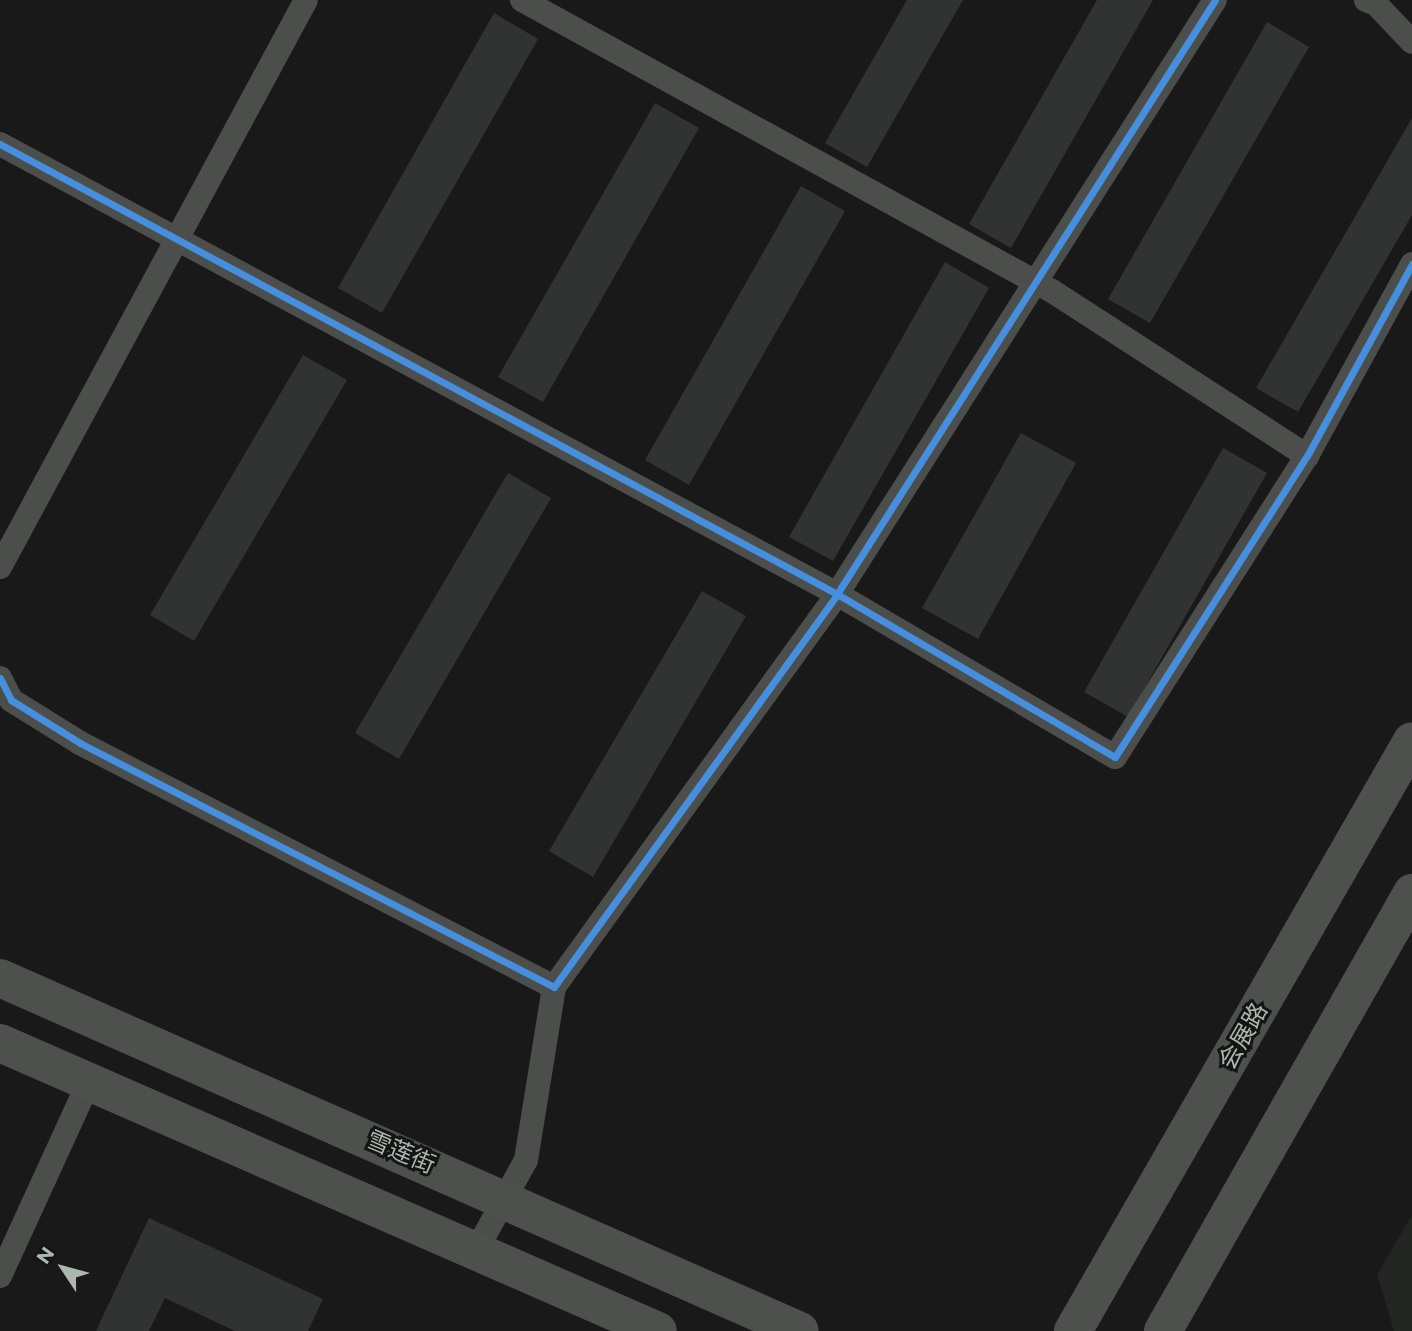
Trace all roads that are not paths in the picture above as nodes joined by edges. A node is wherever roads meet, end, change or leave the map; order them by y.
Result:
1 (306, 0) edge
2 (522, 0) edge
3 (1214, 0) edge
4 (1366, 0) edge
5 (1412, 42) edge
6 (0, 144) edge
7 (178, 242) junction
8 (1412, 264) edge
9 (1037, 283) junction
10 (1307, 456) junction
11 (0, 567) edge
12 (837, 594) junction
13 (0, 678) edge
14 (1412, 741) edge
15 (1412, 893) edge
16 (0, 978) edge
17 (554, 987) junction
18 (0, 1044) edge
19 (88, 1084) junction
20 (506, 1198) junction
21 (477, 1249) junction
22 (0, 1276) edge
23 (658, 1331) edge
24 (800, 1331) edge
25 (1073, 1331) edge
26 (1163, 1331) edge

1 - 7 street
2 - 9 street
3 - 9 street
4 - 5 street
6 - 7 street
7 - 11 street
7 - 12 street
8 - 10 street
9 - 10 street
9 - 12 street
10 - 12 street
12 - 17 street
13 - 17 street
14 - 25 main road, 会展路
15 - 26 main road
16 - 20 main road, 雪莲街
17 - 20 street
18 - 19 main road
19 - 21 main road
19 - 22 street
20 - 21 street
20 - 24 main road, 雪莲街
21 - 23 main road

